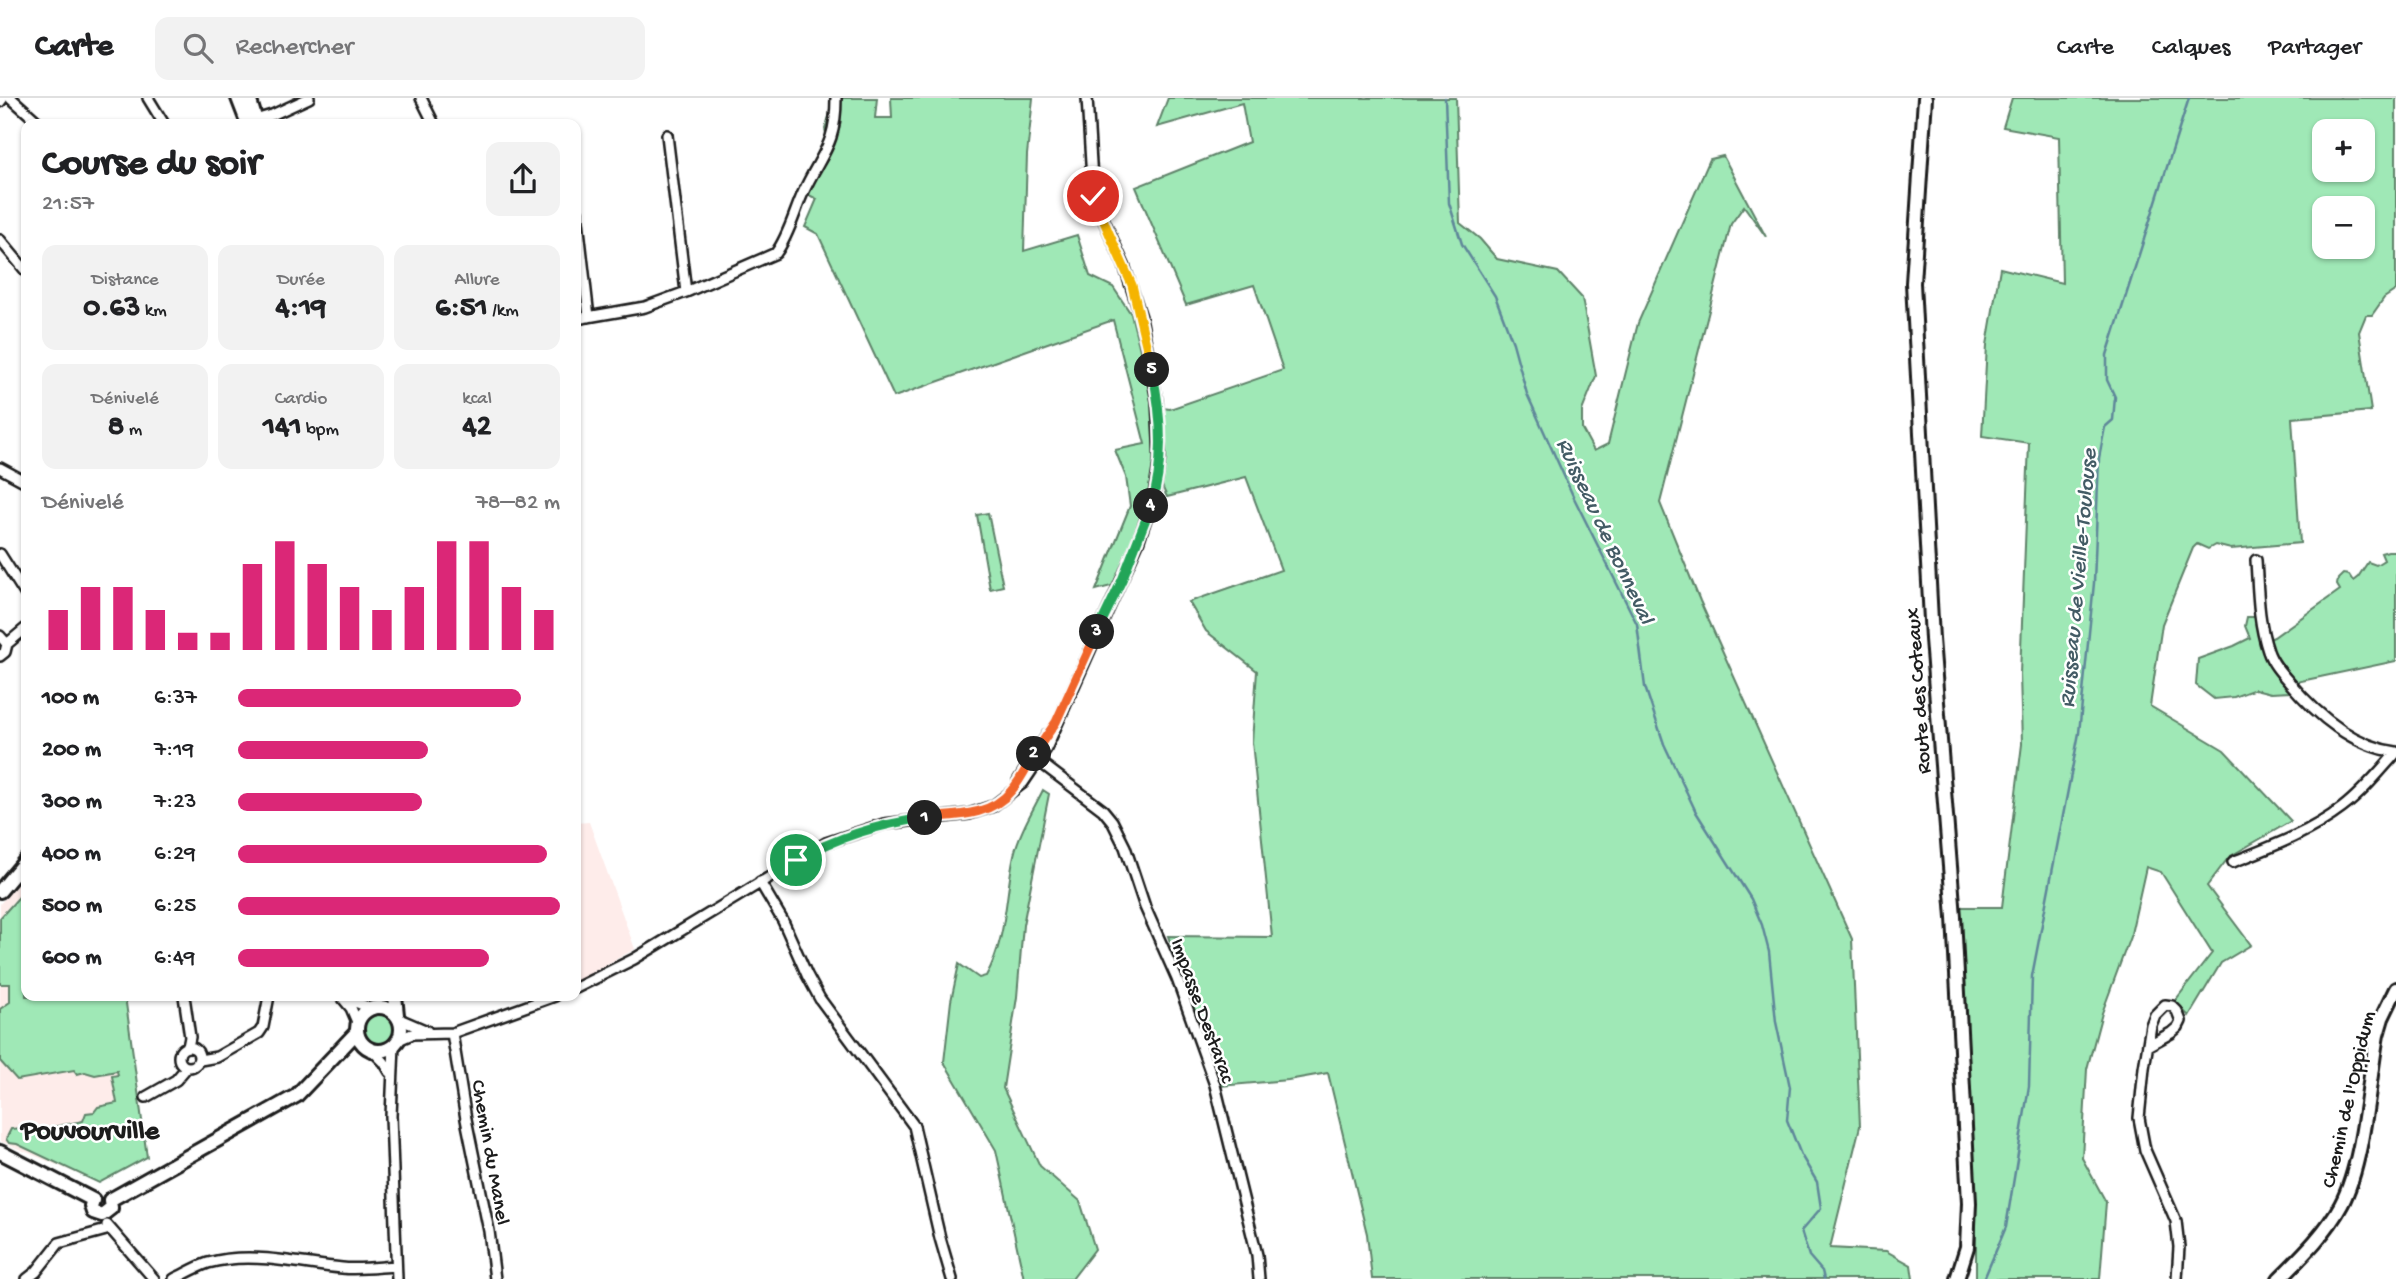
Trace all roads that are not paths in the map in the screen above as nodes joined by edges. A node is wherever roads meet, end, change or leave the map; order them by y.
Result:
1 (11, 98) edge
2 (148, 98) edge
3 (238, 98) edge
4 (249, 98) edge
5 (309, 98) edge
6 (421, 98) edge
7 (836, 98) edge
8 (1087, 98) edge
9 (1925, 98) edge
10 (34, 119) edge
11 (161, 119) edge
12 (250, 119) edge
13 (252, 119) edge
14 (262, 119) edge
15 (432, 119) edge
16 (667, 135) dead end
17 (0, 240) edge
18 (581, 247) edge
19 (21, 265) edge
20 (686, 292) junction
21 (589, 317) junction
22 (581, 318) edge
23 (0, 468) edge
24 (21, 479) edge
25 (0, 554) edge
26 (2256, 560) dead end
27 (21, 587) edge
28 (21, 632) edge
29 (0, 636) edge
30 (7, 644) junction
31 (0, 656) edge
32 (2396, 753) edge
33 (1034, 761) junction
34 (1032, 771) junction
35 (1063, 782) junction
36 (1011, 791) junction
37 (2233, 862) dead end
38 (21, 866) edge
39 (760, 881) junction
40 (0, 891) edge
41 (581, 986) edge
42 (2396, 989) edge
43 (185, 1001) edge
44 (268, 1001) edge
45 (346, 1001) edge
46 (352, 1001) edge
47 (381, 1001) edge
48 (396, 1001) edge
49 (541, 1001) edge
50 (373, 1007) junction
51 (398, 1017) junction
52 (357, 1027) junction
53 (432, 1032) junction
54 (452, 1032) junction
55 (396, 1042) junction
56 (2149, 1045) junction
57 (188, 1047) junction
58 (370, 1049) junction
59 (200, 1060) junction
60 (331, 1061) junction
61 (187, 1067) junction
62 (391, 1074) junction
63 (146, 1097) dead end
64 (0, 1152) edge
65 (93, 1200) junction
66 (110, 1200) junction
67 (102, 1215) junction
68 (106, 1230) junction
69 (395, 1266) junction
70 (27, 1279) edge
71 (154, 1279) edge
72 (174, 1279) edge
73 (397, 1279) edge
74 (495, 1279) edge
75 (952, 1279) edge
76 (1259, 1279) edge
77 (1956, 1279) edge
78 (2177, 1279) edge
79 (2279, 1279) edge

1 - 10 street
2 - 11 street
3 - 12 street
4 - 13 street
5 - 14 street
6 - 15 street
7 - 20 street
8 - 33 street
9 - 77 street, Route des Coteaux
16 - 20 street
17 - 19 street
18 - 21 street
20 - 21 street
21 - 22 street
23 - 24 street
25 - 27 street
26 - 32 street
28 - 30 street
29 - 30 street
30 - 31 street
32 - 37 street
33 - 34 street
33 - 35 street, Impasse Destarac
33 - 36 street
34 - 35 street, Impasse Destarac
34 - 36 street
35 - 76 street, Impasse Destarac
36 - 39 street
38 - 40 street
39 - 41 street
39 - 75 street
42 - 79 street, Chemin de l'Oppidum
43 - 57 street
44 - 59 street
45 - 52 street
46 - 50 street
47 - 50 street
48 - 51 street
49 - 54 street
50 - 51 street
50 - 52 street
51 - 53 street
51 - 55 street
52 - 58 street
52 - 60 street
53 - 54 street
53 - 55 street
54 - 74 street, Chemin du Manel
55 - 58 street
55 - 62 street
56 - 56 street
56 - 78 street
57 - 59 street
57 - 61 street
58 - 60 street
58 - 62 street
59 - 61 street
60 - 66 street
61 - 63 street
62 - 69 street
64 - 65 street
65 - 66 street
65 - 67 street
66 - 67 street
67 - 68 street
68 - 70 street
68 - 71 street
69 - 72 street
69 - 73 street

